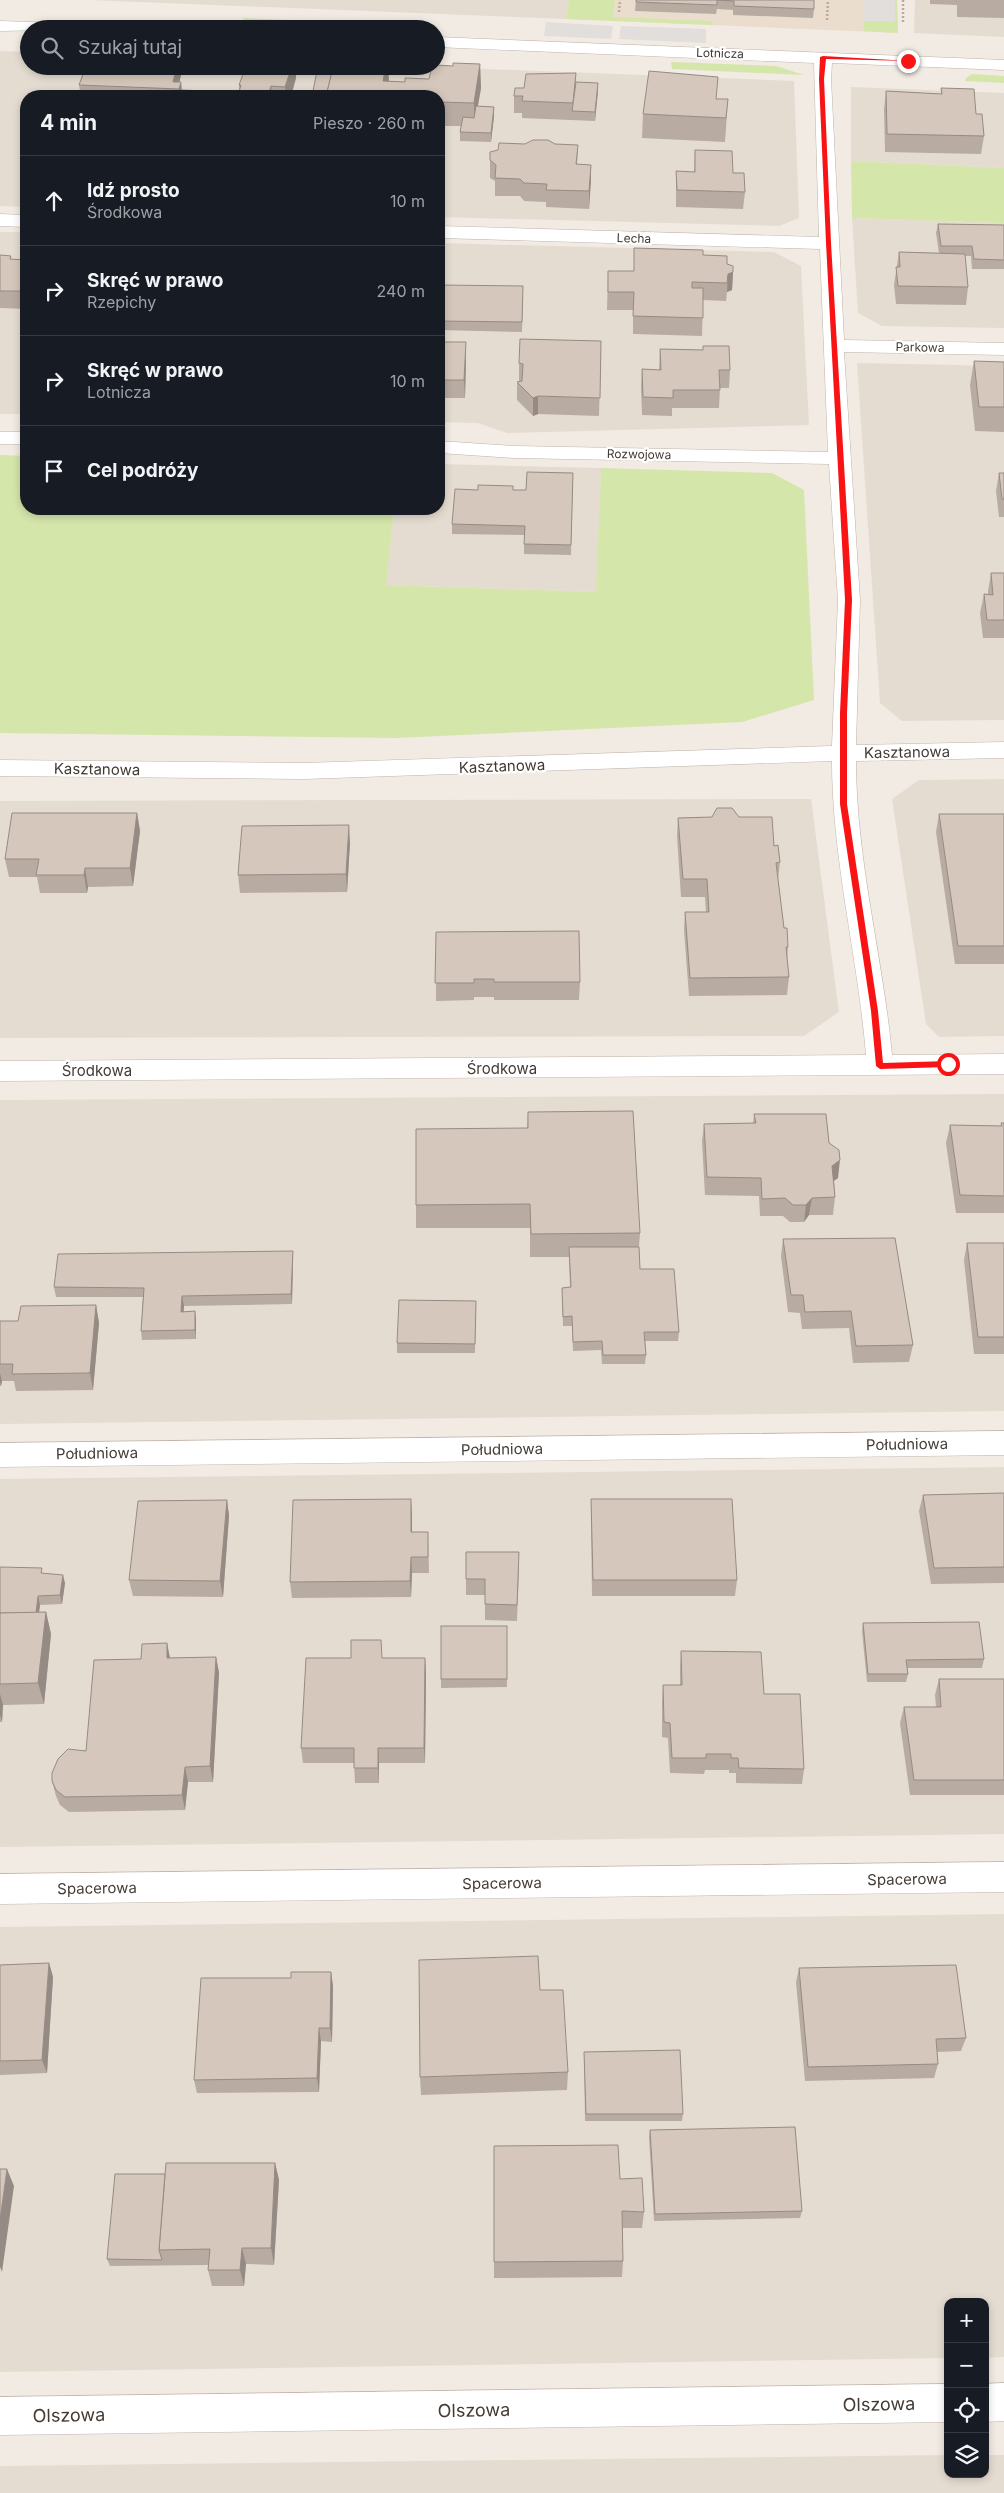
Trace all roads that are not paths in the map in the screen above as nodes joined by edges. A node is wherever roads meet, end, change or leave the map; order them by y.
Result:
1 (0, 26) edge
2 (20, 27) edge
3 (445, 42) edge
4 (823, 57) junction
5 (1004, 65) edge
6 (0, 220) edge
7 (20, 221) edge
8 (445, 232) edge
9 (828, 243) junction
10 (835, 346) junction
11 (1004, 349) edge
12 (0, 438) edge
13 (20, 438) edge
14 (445, 447) edge
15 (839, 458) junction
16 (1004, 750) edge
17 (844, 753) junction
18 (0, 768) edge
19 (1004, 1064) edge
20 (880, 1066) junction
21 (0, 1071) edge
22 (1004, 1443) edge
23 (0, 1455) edge
24 (1004, 1877) edge
25 (0, 1889) edge
26 (1004, 2402) edge
27 (944, 2403) edge
28 (989, 2403) edge
29 (0, 2416) edge

1 - 2 street
3 - 4 street, Lotnicza
4 - 5 street, Lotnicza
4 - 9 street
6 - 7 street
8 - 9 street, Lecha
9 - 10 street
10 - 11 street, Parkowa
10 - 15 street
12 - 13 street
14 - 15 street, Rozwojowa
15 - 17 street
16 - 17 street, Kasztanowa
17 - 18 street, Kasztanowa
17 - 20 street
19 - 20 street, Środkowa
20 - 21 street, Środkowa
22 - 23 street, Południowa
24 - 25 street, Spacerowa
26 - 28 street
27 - 29 street, Olszowa

